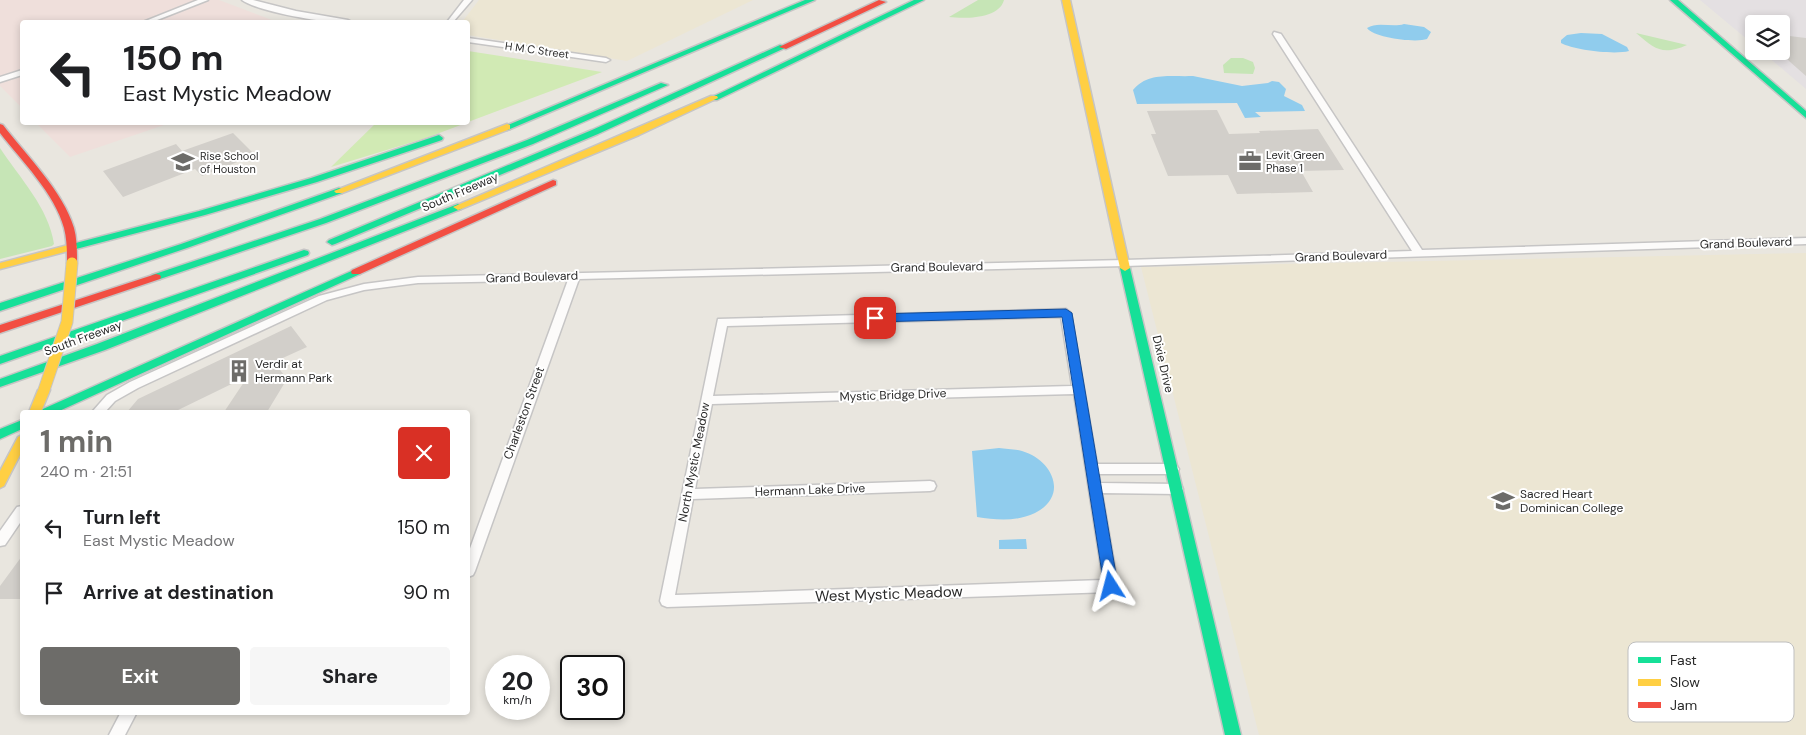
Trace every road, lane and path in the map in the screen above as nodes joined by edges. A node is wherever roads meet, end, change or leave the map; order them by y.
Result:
1 (204, 0) edge
2 (246, 0) edge
3 (468, 0) edge
4 (811, 0) edge
5 (859, 0) edge
6 (886, 0) edge
7 (920, 0) edge
8 (1066, 0) edge
9 (1674, 0) edge
10 (1689, 0) edge
11 (152, 20) edge
12 (332, 20) edge
13 (452, 20) edge
14 (812, 21) dead end
15 (754, 23) junction
16 (1277, 34) dead end
17 (470, 40) edge
18 (606, 60) dead end
19 (20, 73) edge
20 (0, 80) edge
21 (671, 83) dead end
22 (1806, 100) edge
23 (531, 104) dead end
24 (1806, 115) edge
25 (0, 126) edge
26 (636, 133) junction
27 (450, 135) dead end
28 (606, 159) dead end
29 (560, 180) dead end
30 (1806, 241) edge
31 (72, 247) junction
32 (1419, 254) junction
33 (1125, 263) junction
34 (0, 266) edge
35 (575, 275) junction
36 (0, 307) edge
37 (0, 329) edge
38 (0, 360) edge
39 (0, 383) edge
40 (1079, 390) junction
41 (706, 400) junction
42 (36, 410) edge
43 (52, 410) edge
44 (100, 410) edge
45 (20, 425) edge
46 (0, 434) edge
47 (20, 444) edge
48 (1092, 469) junction
49 (1173, 469) junction
50 (0, 483) edge
51 (930, 486) dead end
52 (1095, 488) junction
53 (1177, 488) junction
54 (689, 494) junction
55 (20, 514) edge
56 (0, 542) edge
57 (471, 551) edge
58 (667, 601) joint
59 (128, 715) edge
60 (117, 735) edge
61 (1233, 735) edge

1 - 11 street
2 - 12 street
3 - 13 street
4 - 15 main road
5 - 14 main road
6 - 38 main road
7 - 26 main road, South Freeway
8 - 33 main road, Dixie Drive
9 - 24 main road
10 - 22 main road
15 - 23 main road
15 - 36 main road
16 - 32 street
17 - 18 street, H M C Street
19 - 20 street
21 - 37 main road
25 - 31 main road
26 - 28 main road
26 - 39 main road, South Freeway
27 - 31 main road
29 - 43 main road
30 - 32 street, Grand Boulevard
31 - 34 main road
31 - 42 main road, bridge
32 - 33 street, Grand Boulevard
33 - 35 street, Grand Boulevard
33 - 49 main road, Dixie Drive
35 - 44 street, Grand Boulevard
35 - 57 street, Charleston Street
40 - 41 street, Mystic Bridge Drive
40 - 41 street, North Mystic Meadow
40 - 48 street
41 - 54 street, North Mystic Meadow
45 - 46 main road
47 - 50 main road
48 - 49 street
48 - 52 street
49 - 53 main road, Dixie Drive
51 - 54 street, Hermann Lake Drive
52 - 53 street
52 - 58 street, West Mystic Meadow
53 - 61 main road, Dixie Drive
54 - 58 street, North Mystic Meadow
55 - 56 street
59 - 60 street

